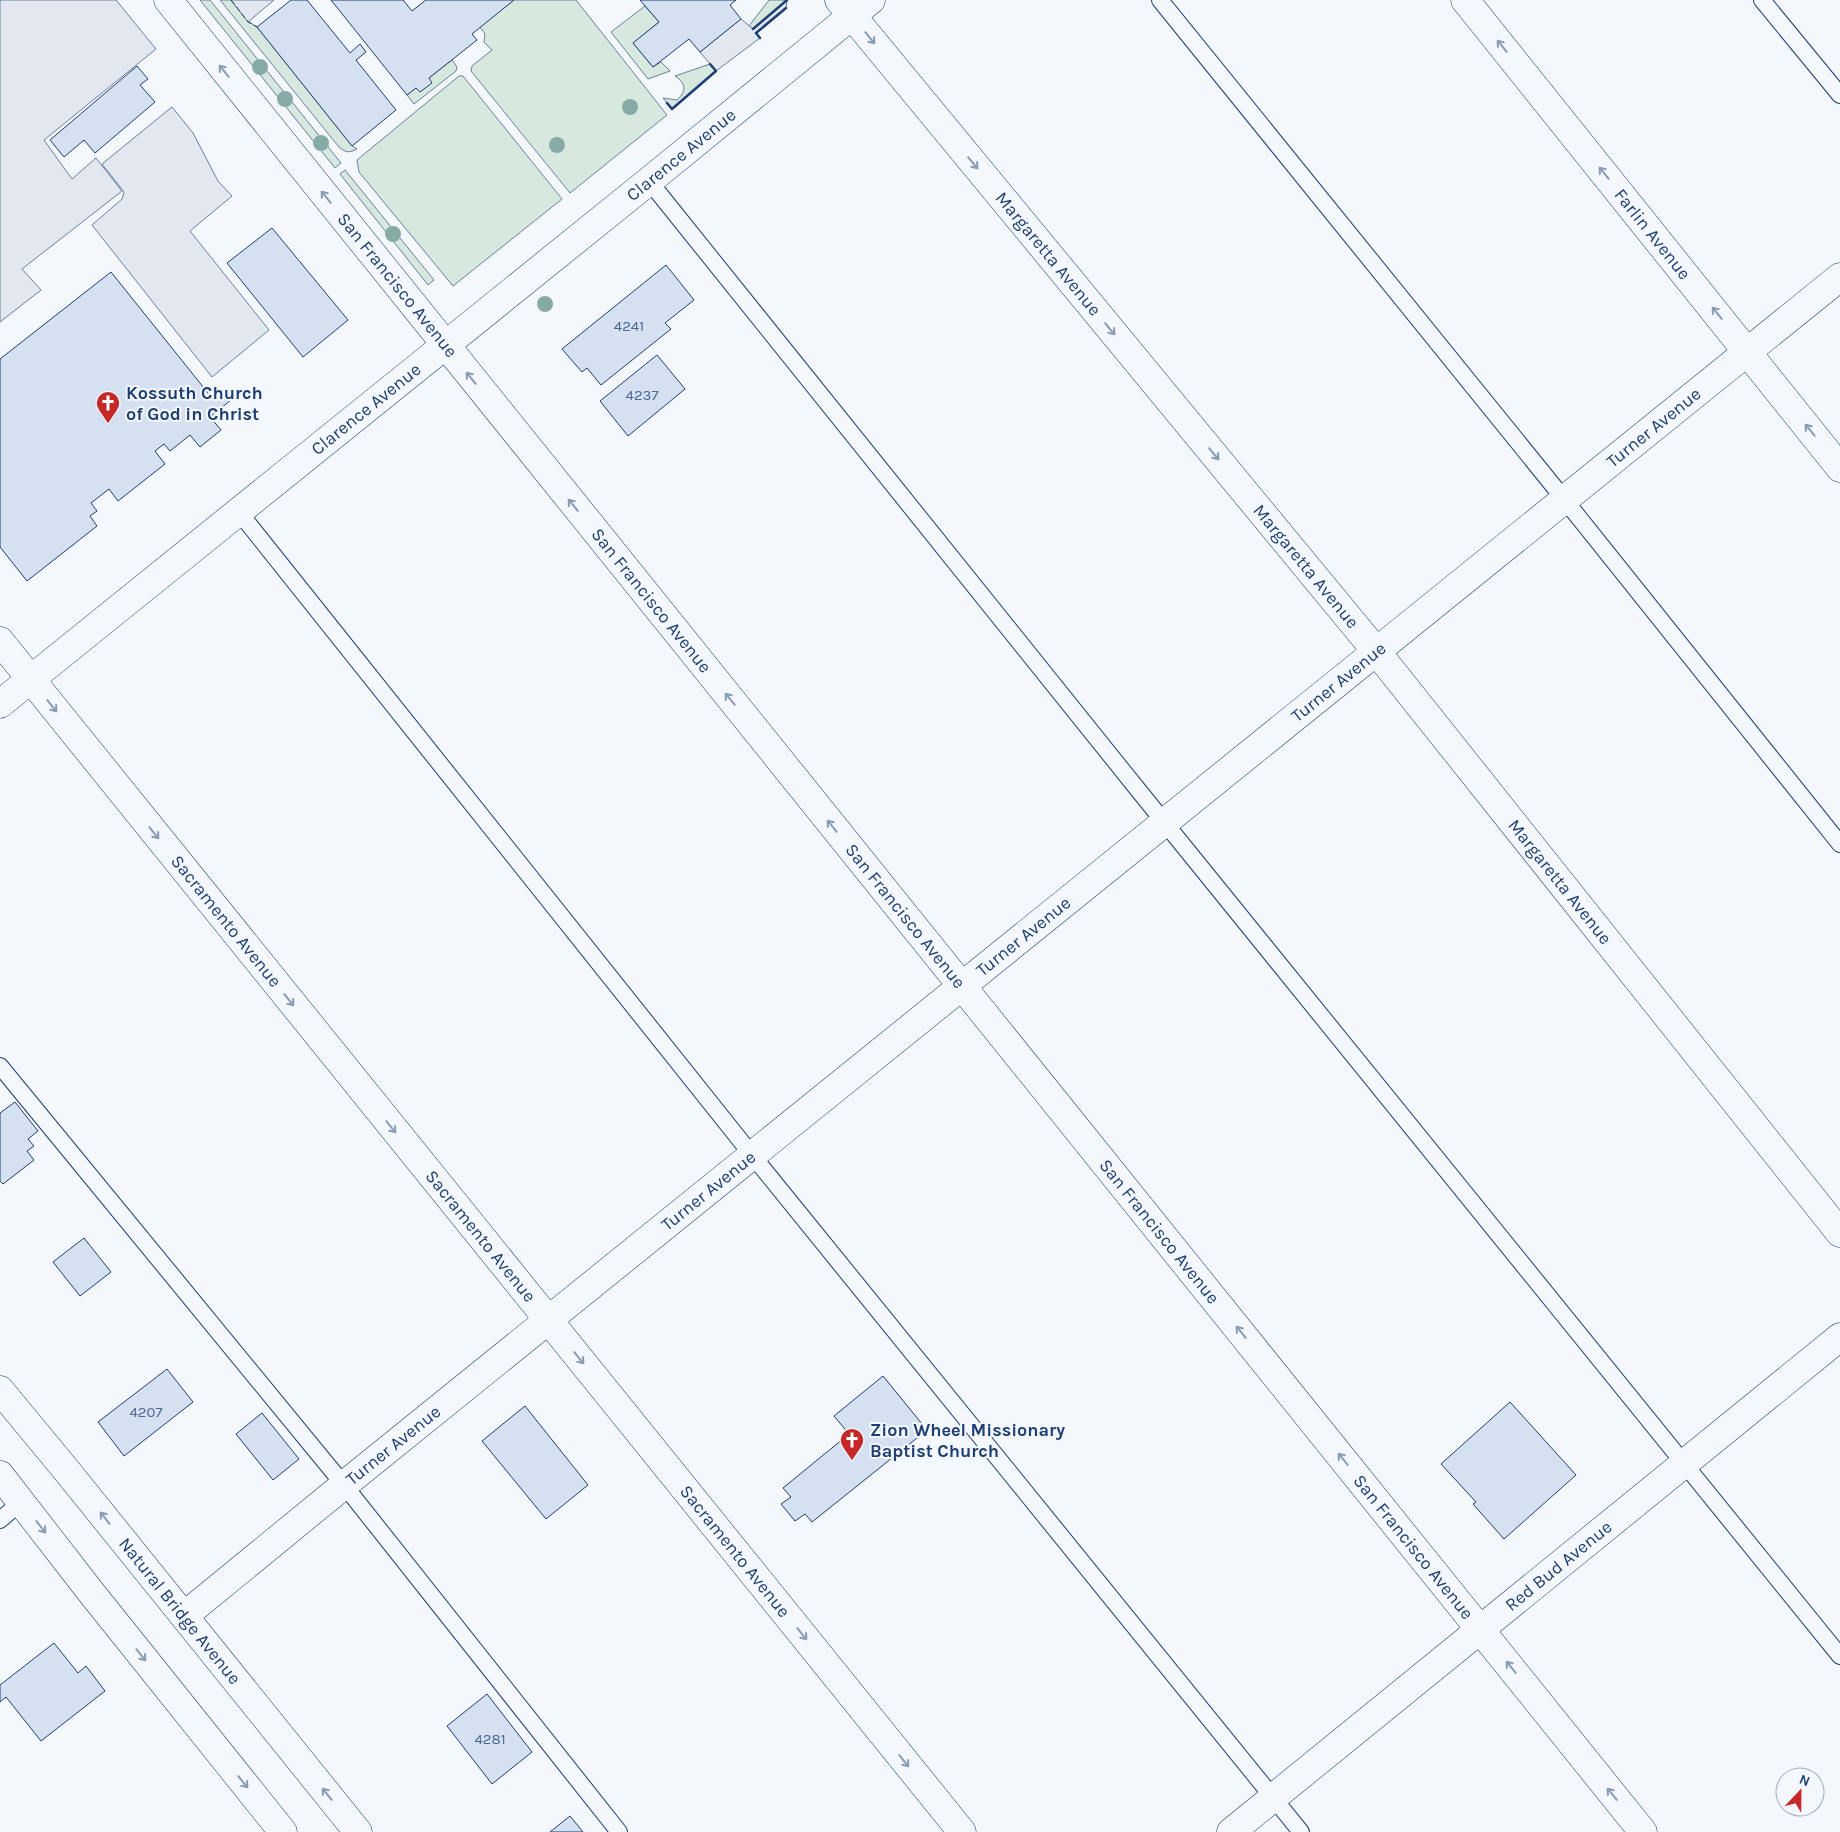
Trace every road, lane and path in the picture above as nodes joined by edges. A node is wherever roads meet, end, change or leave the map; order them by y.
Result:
1 (168, 0) edge
2 (1160, 0) edge
3 (1465, 0) edge
4 (1762, 0) edge
5 (854, 5) edge
6 (1840, 95) edge
7 (649, 181) junction
8 (1840, 277) edge
9 (444, 345) junction
10 (1747, 351) junction
11 (1840, 468) edge
12 (1564, 499) junction
13 (239, 512) junction
14 (0, 641) edge
15 (1376, 651) junction
16 (30, 679) junction
17 (0, 704) edge
18 (1164, 822) junction
19 (1840, 844) edge
20 (961, 986) junction
21 (0, 1066) edge
22 (752, 1155) junction
23 (1840, 1233) edge
24 (548, 1320) junction
25 (1840, 1337) edge
26 (0, 1390) edge
27 (1685, 1463) junction
28 (0, 1475) edge
29 (344, 1484) junction
30 (21, 1502) junction
31 (0, 1520) edge
32 (184, 1616) junction
33 (1481, 1630) junction
34 (1840, 1656) edge
35 (1273, 1798) junction
36 (283, 1832) edge
37 (358, 1832) edge
38 (619, 1832) edge
39 (962, 1832) edge
40 (1231, 1832) edge
41 (1301, 1832) edge
42 (1643, 1832) edge

9 -> 1 street, San Francisco Avenue
2 - 12 lane
10 -> 3 street, Farlin Avenue
4 - 6 lane
5 - 7 street, Clarence Avenue
5 -> 15 street, Margaretta Avenue
7 - 9 street, Clarence Avenue
7 - 18 lane
8 - 10 street, Turner Avenue
9 - 13 street, Clarence Avenue
20 -> 9 street, San Francisco Avenue
11 -> 10 street, Farlin Avenue
10 - 12 street, Turner Avenue
12 - 15 street, Turner Avenue
12 - 19 lane
13 - 16 street, Clarence Avenue
13 - 22 lane
14 - 16 street, Sacramento Avenue
15 - 18 street, Turner Avenue
15 - 23 street, Margaretta Avenue
16 - 17 street, Clarence Avenue
16 -> 24 street, Sacramento Avenue
18 - 20 street, Turner Avenue
18 - 27 lane
20 - 22 street, Turner Avenue
33 -> 20 street, San Francisco Avenue
21 - 29 lane
22 - 24 street, Turner Avenue
22 - 35 lane
24 - 29 street, Turner Avenue
24 -> 39 street, Sacramento Avenue
25 - 27 street, Red Bud Avenue
32 -> 26 street, Natural Bridge Avenue
27 - 33 street, Red Bud Avenue
27 - 34 lane
28 - 30 street
29 - 32 street, Turner Avenue
29 - 38 lane
30 - 31 lane
30 -> 36 street
37 -> 32 street, Natural Bridge Avenue
33 - 35 street, Red Bud Avenue
42 -> 33 street, San Francisco Avenue
35 - 40 street, Red Bud Avenue
35 - 41 lane

